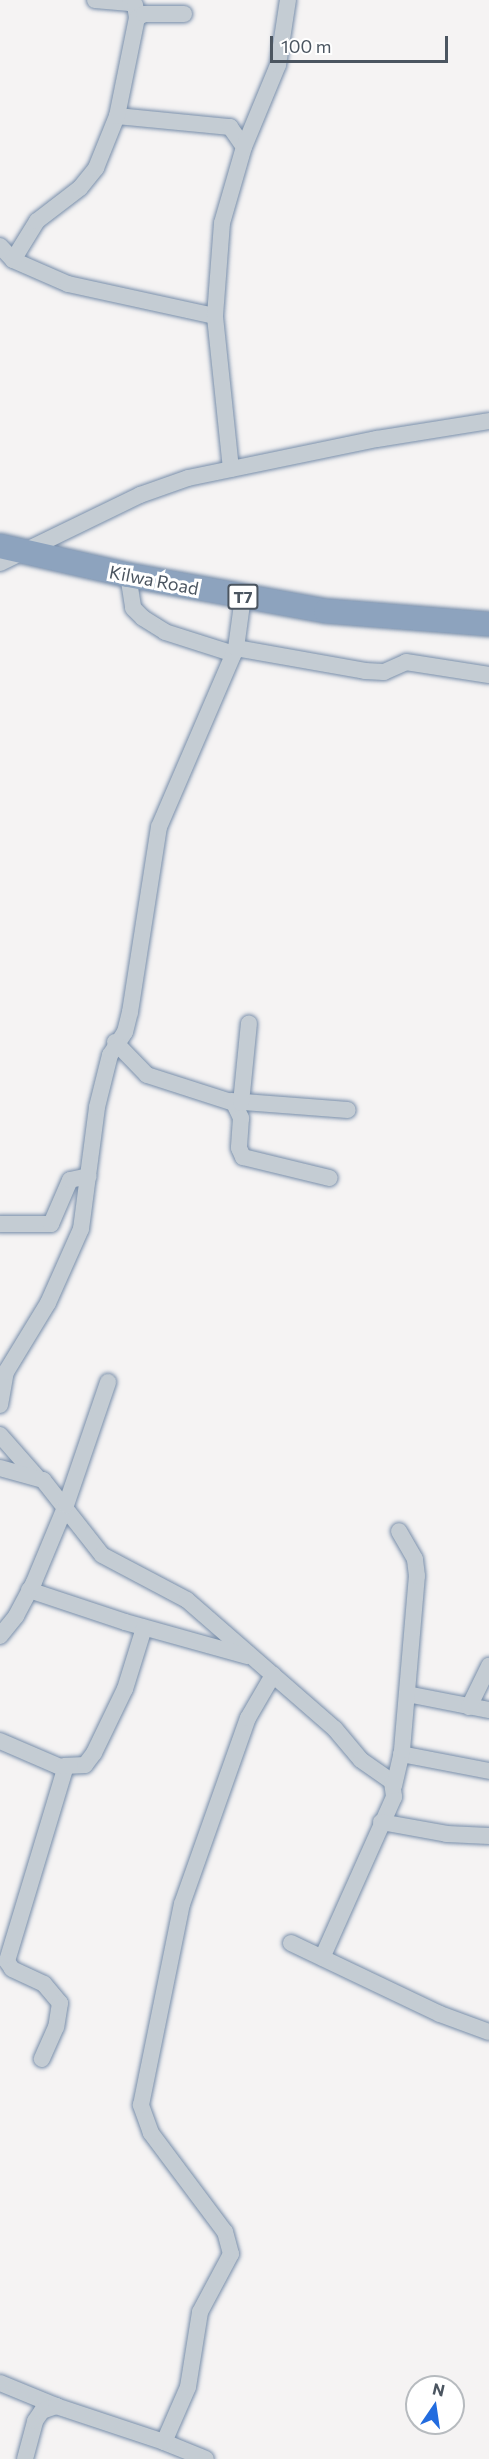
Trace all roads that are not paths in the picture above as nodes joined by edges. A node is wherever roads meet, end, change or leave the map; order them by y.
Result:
1 (95, 0) edge
2 (288, 0) edge
3 (184, 14) dead end
4 (138, 18) junction
5 (117, 116) junction
6 (244, 147) junction
7 (0, 246) edge
8 (13, 260) junction
9 (215, 316) junction
10 (489, 421) edge
11 (231, 469) junction
12 (0, 546) edge
13 (25, 551) junction
14 (0, 563) edge
15 (128, 575) junction
16 (243, 597) junction
17 (489, 624) edge
18 (235, 651) junction
19 (489, 675) edge
20 (249, 1023) dead end
21 (115, 1042) junction
22 (236, 1102) junction
23 (348, 1110) dead end
24 (89, 1176) junction
25 (330, 1178) dead end
26 (0, 1224) edge
27 (108, 1382) dead end
28 (0, 1405) edge
29 (0, 1435) edge
30 (0, 1468) edge
31 (36, 1476) junction
32 (66, 1505) junction
33 (399, 1531) dead end
34 (30, 1590) junction
35 (144, 1628) junction
36 (0, 1636) edge
37 (249, 1657) junction
38 (489, 1666) edge
39 (273, 1675) junction
40 (407, 1694) junction
41 (469, 1707) junction
42 (489, 1710) edge
43 (0, 1741) edge
44 (401, 1754) junction
45 (64, 1766) junction
46 (489, 1771) edge
47 (394, 1786) junction
48 (381, 1822) junction
49 (489, 1836) edge
50 (291, 1942) dead end
51 (322, 1958) junction
52 (489, 2032) edge
53 (42, 2059) dead end
54 (0, 2383) edge
55 (56, 2406) junction
56 (164, 2442) junction
57 (25, 2459) edge
58 (206, 2459) edge

1 - 4 street
2 - 6 street
3 - 4 street
4 - 5 street
5 - 6 street
5 - 8 street
6 - 9 street
7 - 8 street
8 - 9 street
9 - 11 street
10 - 11 street
11 - 13 street
12 - 13 highway, Kilwa Road / T7
13 - 14 street
13 - 15 highway, Kilwa Road / T7
15 - 16 highway, Kilwa Road / T7
15 - 18 street
16 - 17 highway, Kilwa Road / T7
16 - 18 street
18 - 19 street
18 - 21 street
20 - 22 street
21 - 22 street
21 - 24 street
22 - 23 street
22 - 25 street
24 - 26 street
24 - 28 street
27 - 32 street
29 - 31 street
30 - 31 street
31 - 32 street
32 - 34 street
32 - 37 street
33 - 40 street
34 - 35 street
34 - 36 street
35 - 37 street
35 - 45 street
37 - 39 street
38 - 41 street
39 - 47 street
39 - 56 street
40 - 41 street
40 - 44 street
41 - 42 street
43 - 45 street
44 - 46 street
44 - 47 street
45 - 53 street
47 - 48 street
48 - 49 street
48 - 51 street
50 - 51 street
51 - 52 street
54 - 55 street
55 - 56 street
55 - 57 street
56 - 58 street

